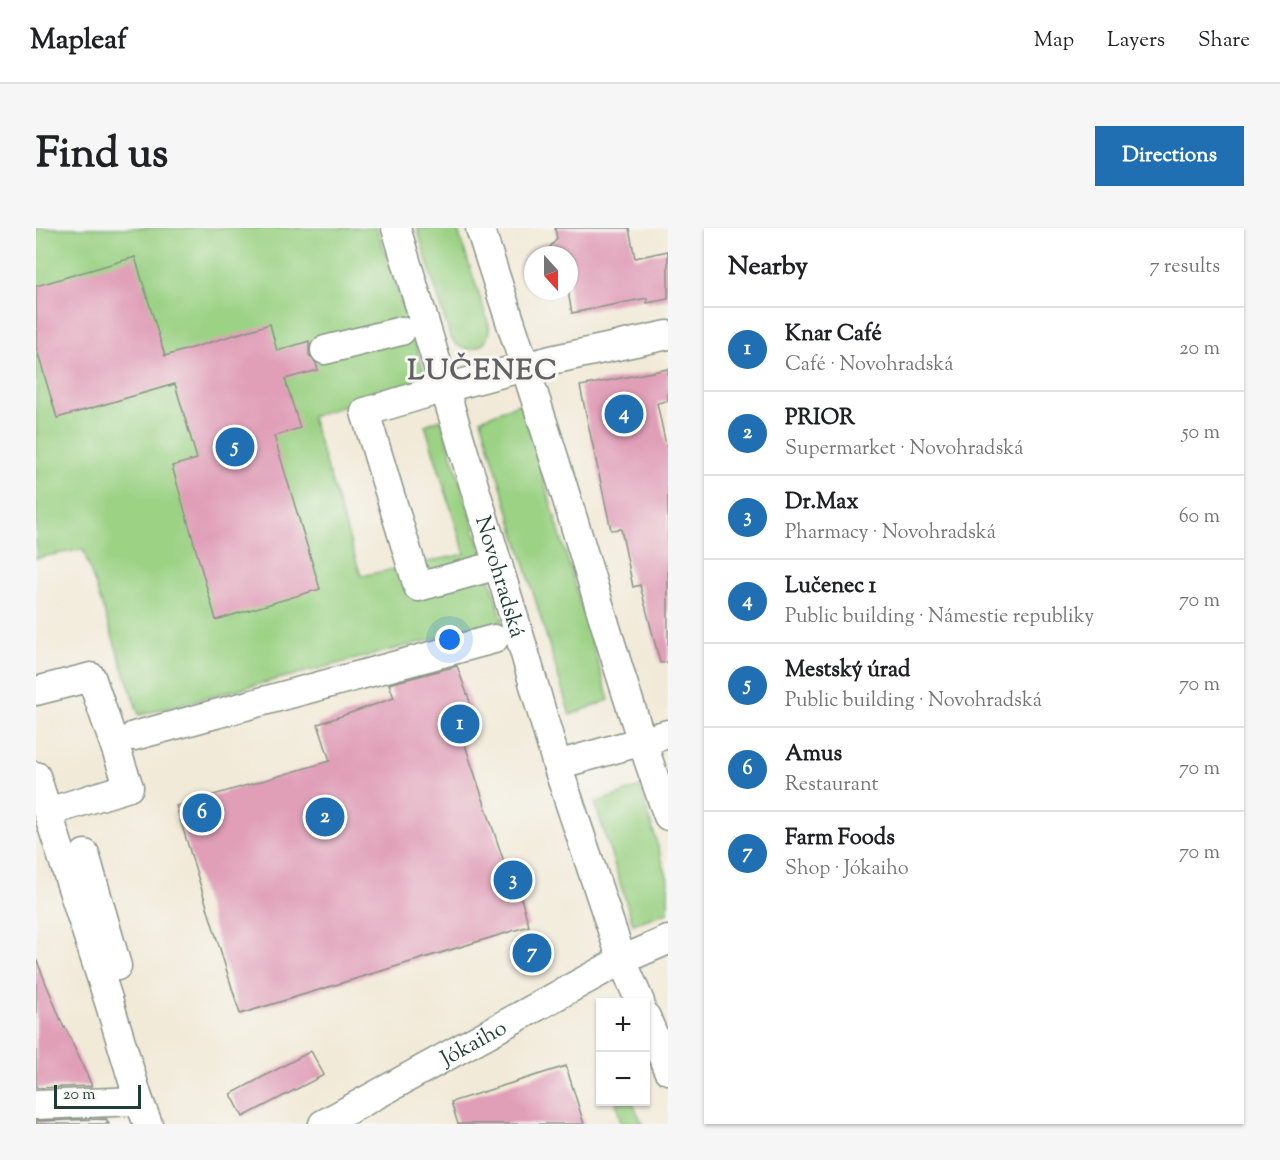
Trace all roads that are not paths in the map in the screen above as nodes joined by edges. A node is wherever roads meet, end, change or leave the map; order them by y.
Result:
1 (396, 228) edge
2 (480, 228) edge
3 (401, 332) dead end
4 (668, 335) edge
5 (325, 350) dead end
6 (524, 367) junction
7 (445, 388) junction
8 (498, 565) junction
9 (494, 639) dead end
10 (36, 691) edge
11 (134, 736) dead end
12 (655, 737) edge
13 (557, 765) junction
14 (36, 776) edge
15 (48, 812) junction
16 (668, 816) edge
17 (85, 854) dead end
18 (668, 940) edge
19 (622, 960) junction
20 (637, 998) edge
21 (650, 1029) edge
22 (668, 1070) edge
23 (36, 1105) edge
24 (144, 1112) edge
25 (161, 1124) edge
26 (323, 1124) edge

1 - 7 street, Novohradská
2 - 6 street
3 - 5 street
4 - 6 street
6 - 7 street
6 - 12 street
7 - 8 street, Novohradská
7 - 8 street
8 - 13 street, Novohradská
9 - 11 street
10 - 15 street
12 - 13 street
12 - 16 street
13 - 19 street, Novohradská
14 - 15 street
15 - 24 street
17 - 25 street
18 - 19 street
19 - 20 street, Novohradská
19 - 26 street, Jókaiho
21 - 22 street
23 - 24 street

